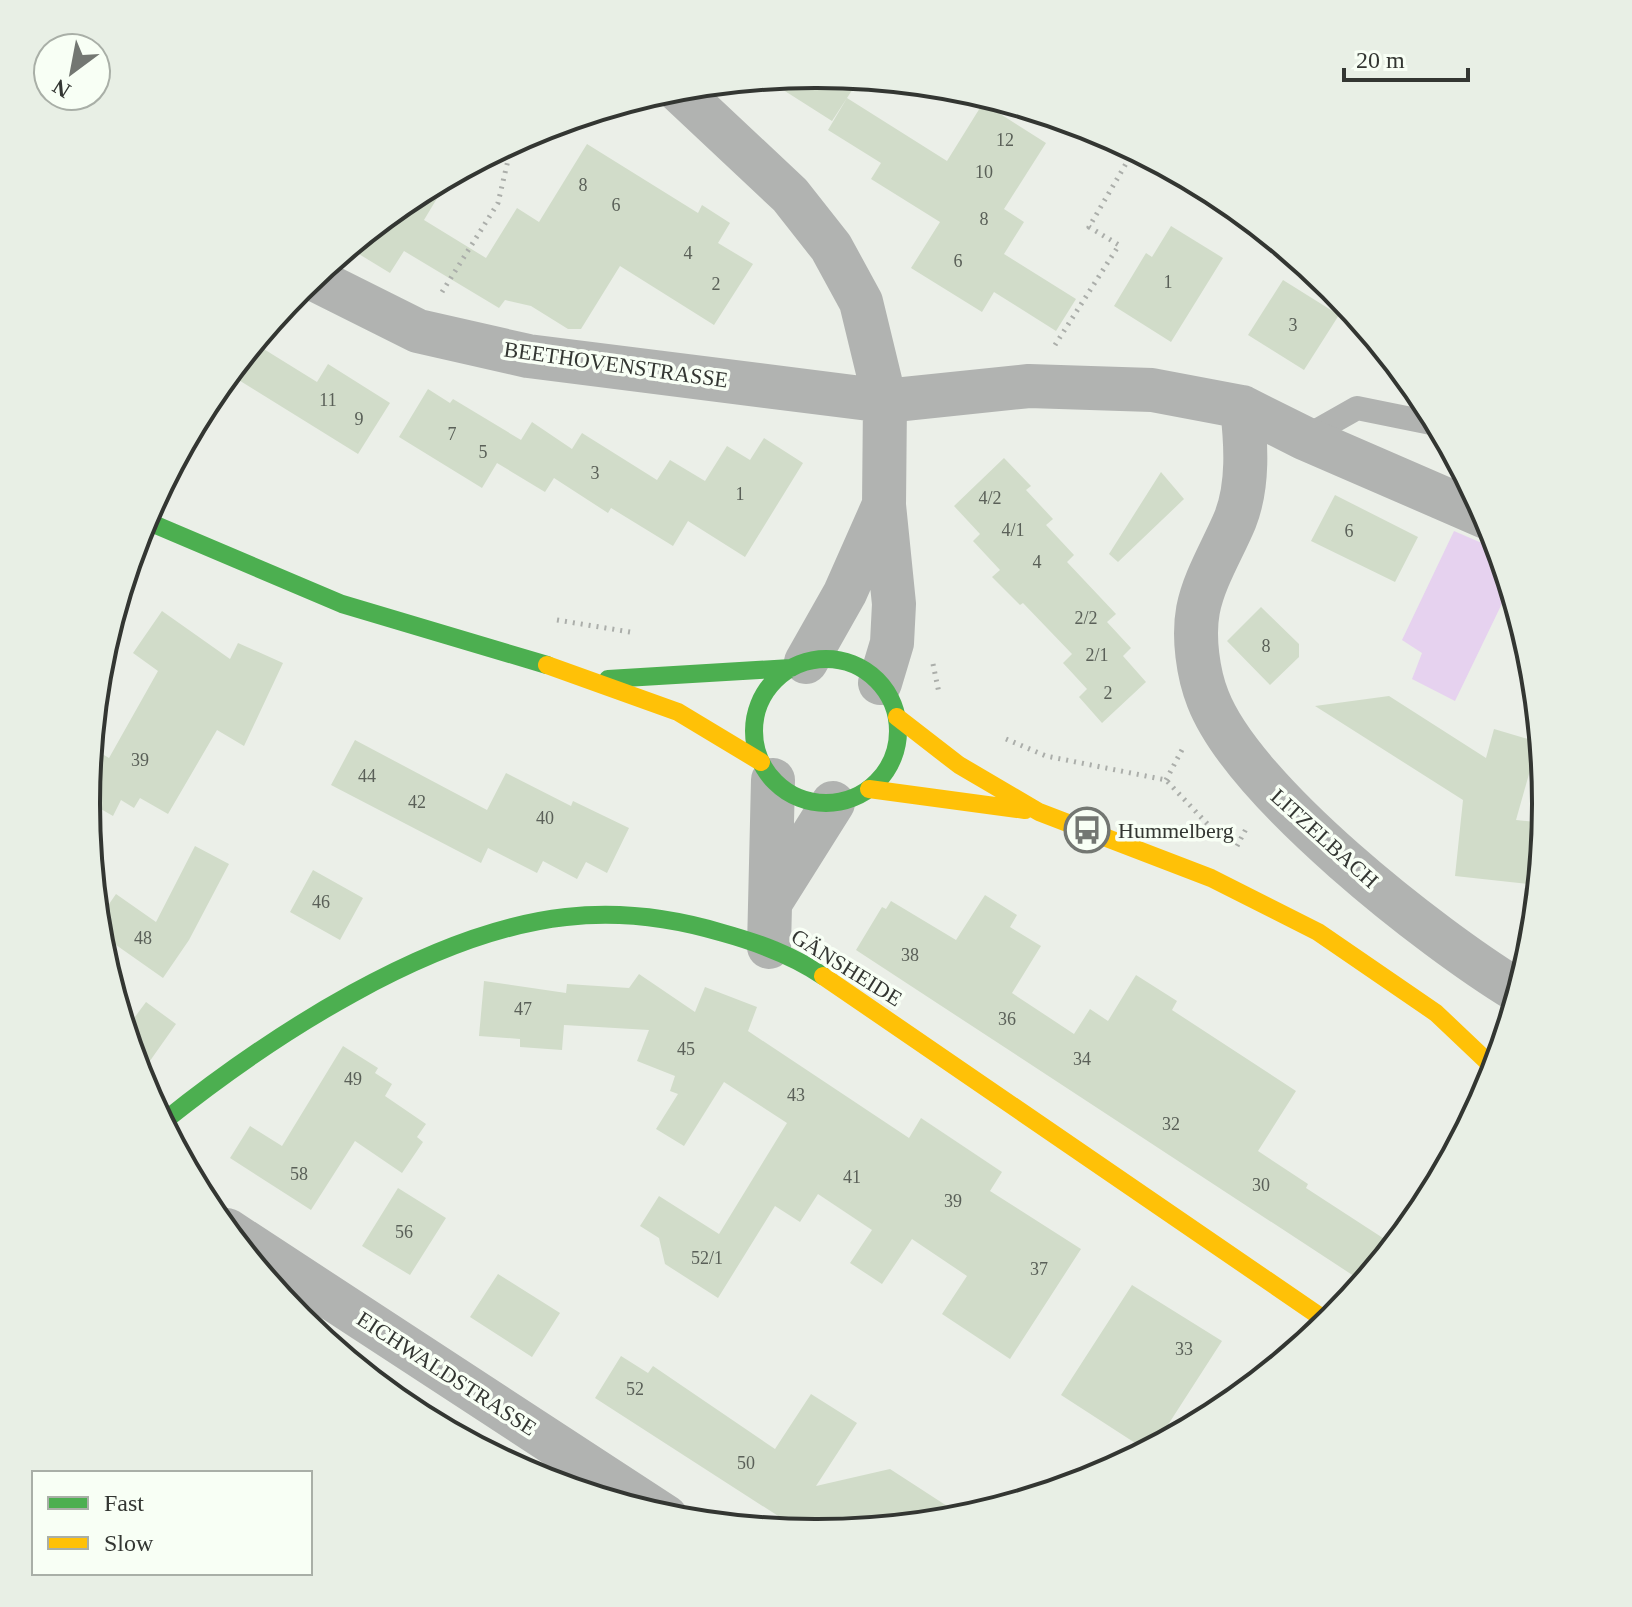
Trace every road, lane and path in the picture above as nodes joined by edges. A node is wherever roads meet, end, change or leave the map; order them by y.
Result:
1 (689, 100) edge
2 (509, 158) edge
3 (1128, 160) edge
4 (325, 284) edge
5 (418, 331) junction
6 (1029, 386) junction
7 (885, 401) junction
8 (1242, 407) junction
9 (1420, 421) edge
10 (1304, 438) junction
11 (884, 505) junction
12 (1468, 509) edge
13 (157, 526) edge
14 (549, 619) dead end
15 (633, 633) dead end
16 (931, 649) dead end
17 (798, 665) junction
18 (602, 679) junction
19 (888, 700) junction
20 (949, 701) dead end
21 (994, 734) dead end
22 (767, 771) junction
23 (851, 796) junction
24 (1039, 812) junction
25 (1234, 852) dead end
26 (772, 900) junction
27 (769, 947) junction
28 (1508, 984) edge
29 (1484, 1059) edge
30 (172, 1116) edge
31 (257, 1249) edge
32 (1317, 1314) edge
33 (633, 1495) edge

1 - 7 street
2 - 5 path
3 - 6 path
4 - 5 street, BEETHOVENSTRASSE
5 - 7 street, BEETHOVENSTRASSE
6 - 7 street, BEETHOVENSTRASSE
6 - 8 street, BEETHOVENSTRASSE
7 - 11 street
8 - 10 street, BEETHOVENSTRASSE
8 - 28 street, LITZELBACH
9 - 10 lane
10 - 12 street, BEETHOVENSTRASSE
11 - 17 street
11 - 19 street
13 - 18 street
14 - 15 path
16 - 20 path
17 - 18 street
17 - 19 street
17 - 22 street
18 - 22 street
19 - 23 street
19 - 24 street
21 - 25 path
22 - 23 street
22 - 26 street
23 - 24 street
23 - 26 street
24 - 29 street
26 - 27 street
27 - 30 street, GÄNSHEIDE
27 - 32 street, GÄNSHEIDE
31 - 33 street, EICHWALDSTRASSE

